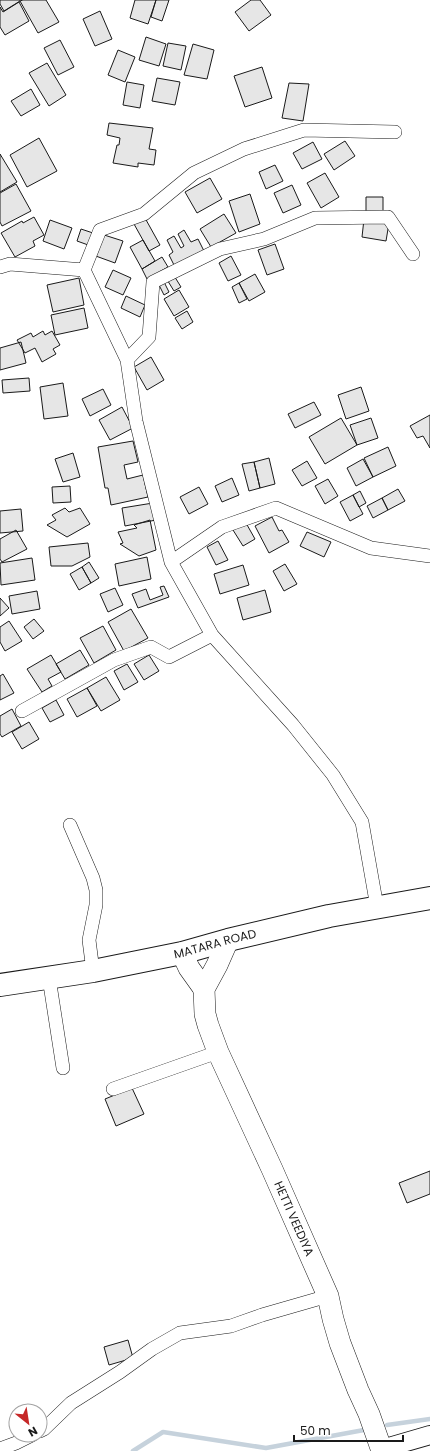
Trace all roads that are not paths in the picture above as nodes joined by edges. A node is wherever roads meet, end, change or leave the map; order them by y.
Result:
1 (395, 132) dead end
2 (413, 254) dead end
3 (0, 267) edge
4 (84, 270) junction
5 (127, 360) junction
6 (430, 556) edge
7 (171, 562) junction
8 (212, 635) junction
9 (22, 711) dead end
10 (70, 825) dead end
11 (430, 898) edge
12 (377, 907) junction
13 (228, 940) junction
14 (182, 954) junction
15 (93, 971) junction
16 (49, 978) junction
17 (0, 985) edge
18 (204, 989) junction
19 (218, 1052) junction
20 (63, 1068) dead end
21 (113, 1089) dead end
22 (328, 1296) junction
23 (48, 1424) edge
24 (430, 1435) edge
25 (16, 1443) edge
26 (380, 1446) edge
27 (0, 1449) edge

1 - 4 street
2 - 5 street
3 - 4 street
4 - 5 street
5 - 7 street
6 - 7 street
7 - 8 street
8 - 9 street
8 - 12 street
10 - 15 street
11 - 12 highway, MATARA ROAD
12 - 13 highway, MATARA ROAD
13 - 14 highway, MATARA ROAD
13 - 18 main road
14 - 15 highway, MATARA ROAD
14 - 18 main road
15 - 16 highway, MATARA ROAD
16 - 17 highway, MATARA ROAD
16 - 20 street
18 - 19 main road, HETTI VEEDIYA
19 - 21 street
19 - 22 main road, HETTI VEEDIYA
22 - 23 street
22 - 26 main road, HETTI VEEDIYA
24 - 26 street
25 - 27 street

